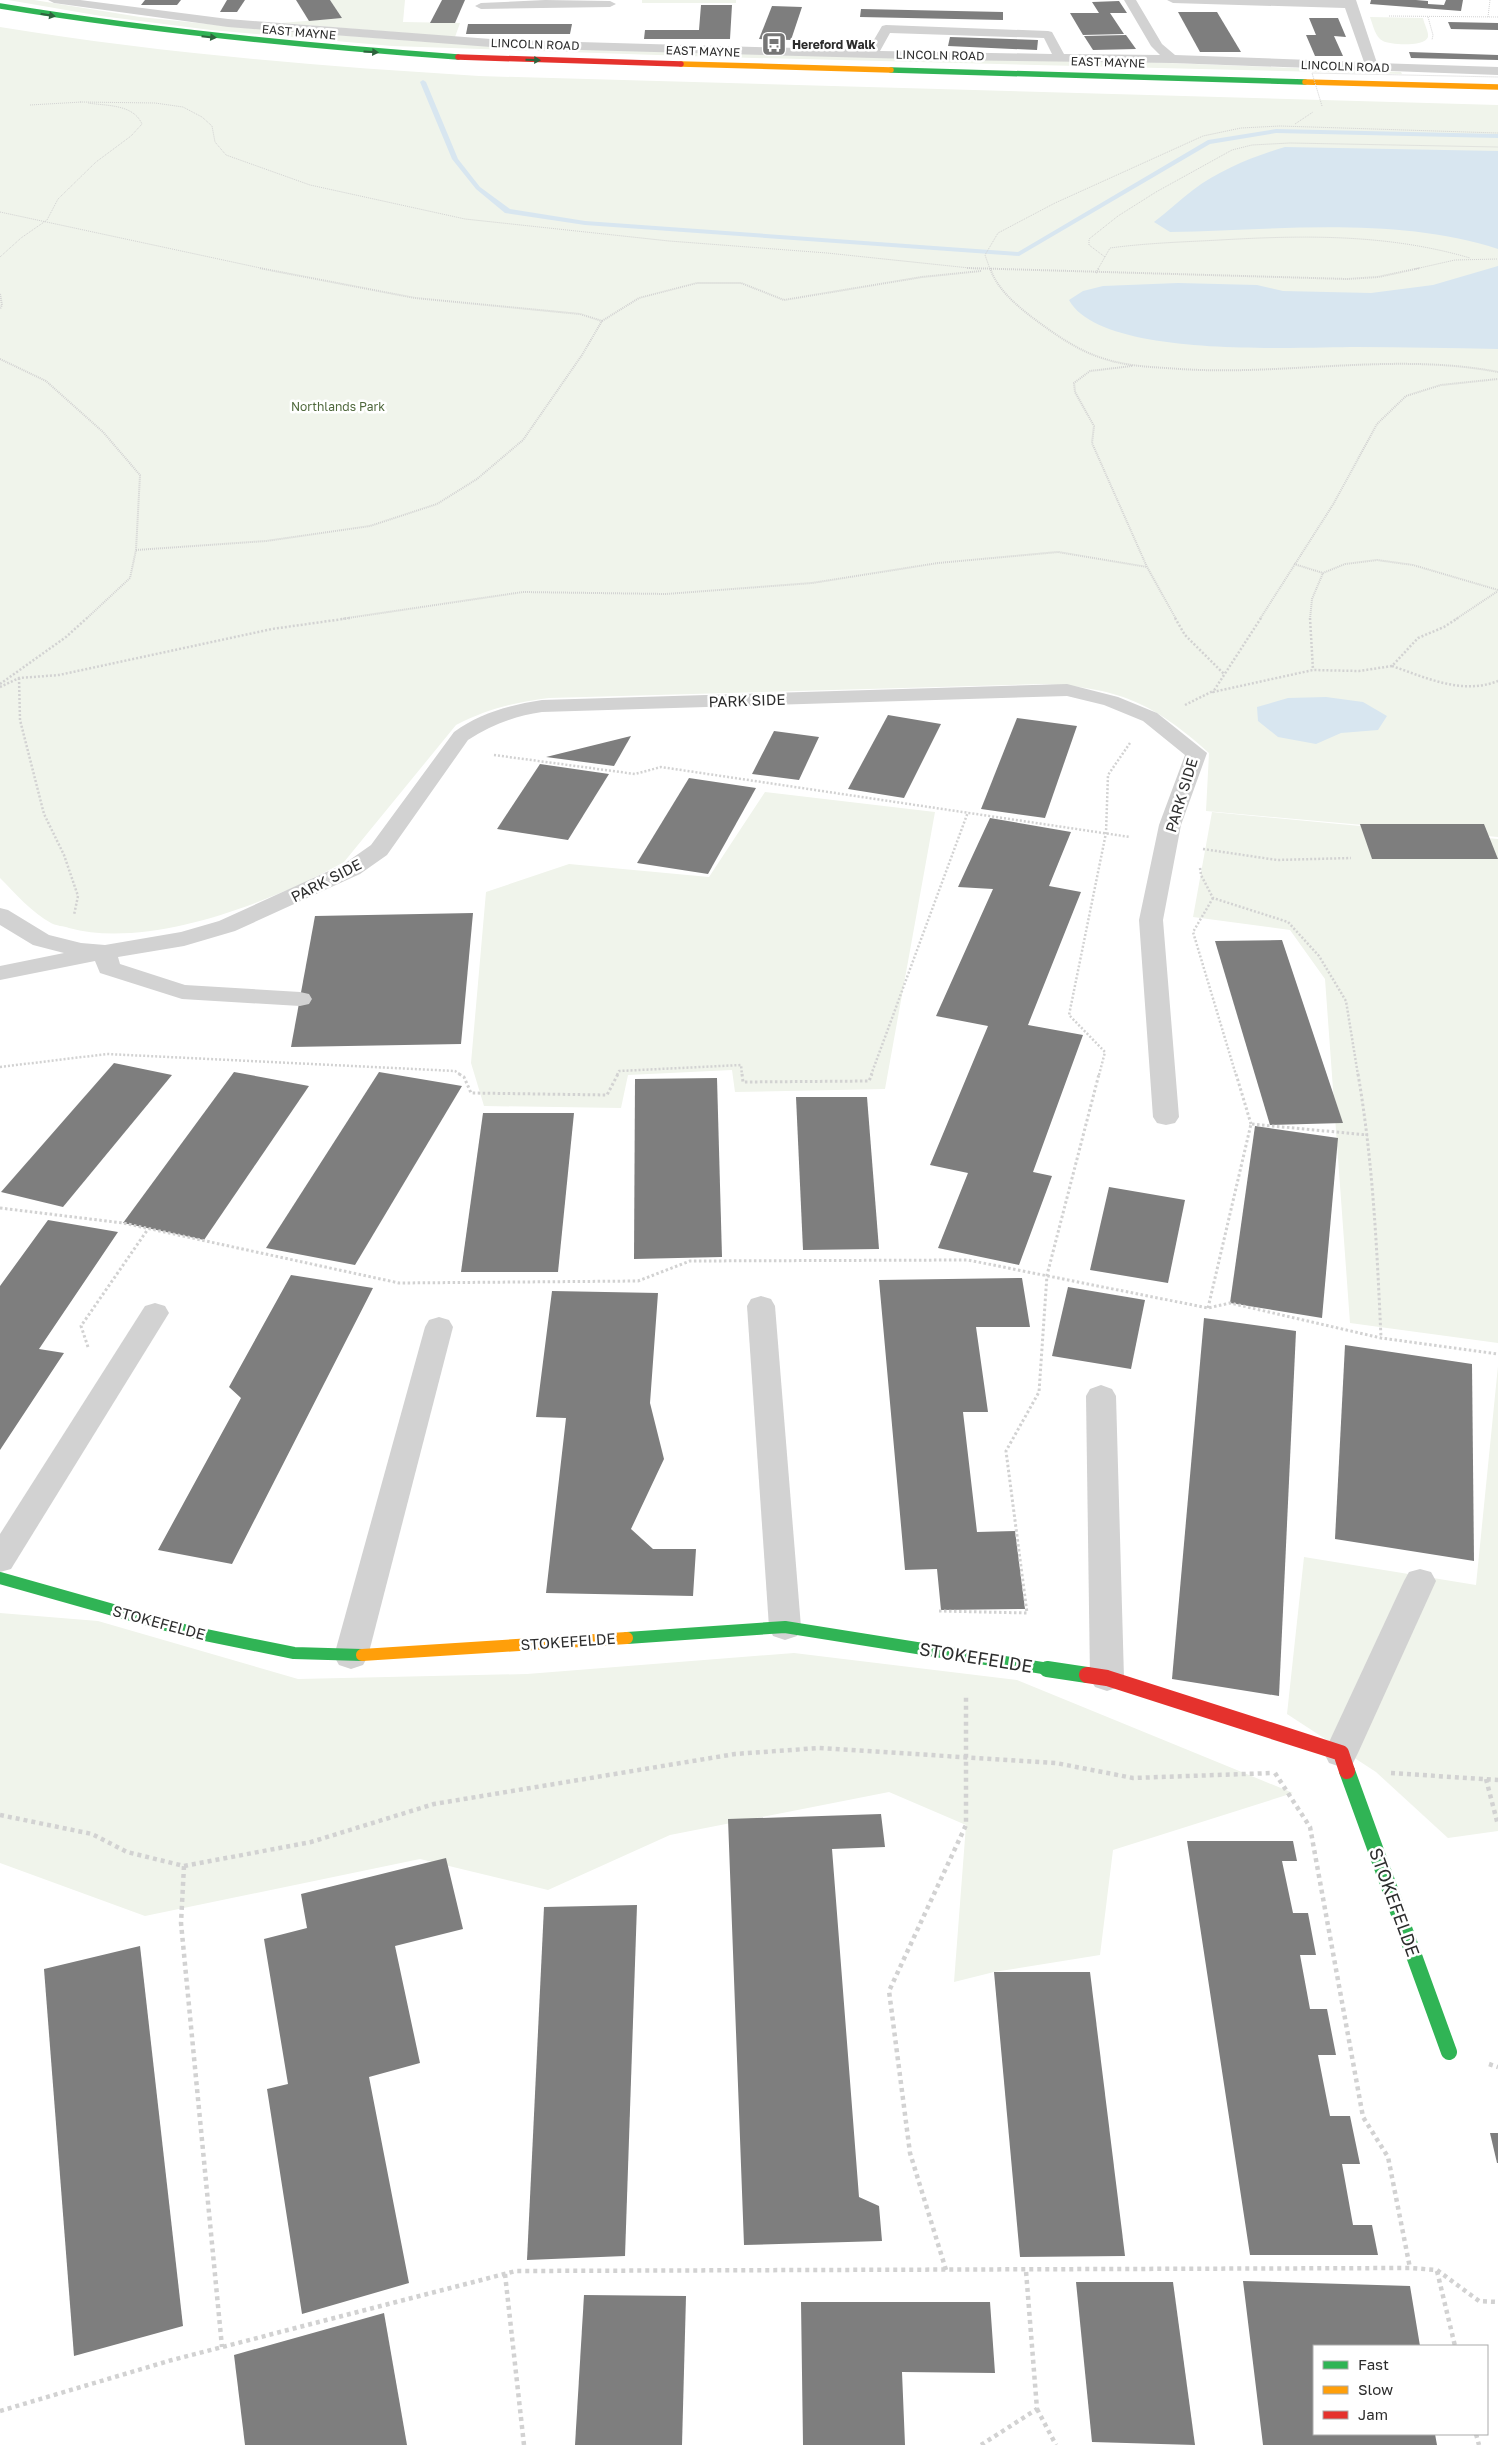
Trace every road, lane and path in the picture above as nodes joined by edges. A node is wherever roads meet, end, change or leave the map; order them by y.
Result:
1 (54, 0) edge
2 (98, 0) edge
3 (1130, 0) edge
4 (1173, 0) edge
5 (1490, 0) edge
6 (610, 2) edge
7 (1350, 2) edge
8 (550, 3) edge
9 (0, 6) edge
10 (86, 6) junction
11 (481, 6) dead end
12 (1384, 16) dead end
13 (1488, 17) junction
14 (1498, 17) edge
15 (608, 19) dead end
16 (1050, 19) dead end
17 (1048, 35) junction
18 (874, 54) junction
19 (1060, 58) junction
20 (1172, 59) junction
21 (1372, 67) junction
22 (1498, 70) edge
23 (1498, 77) edge
24 (1498, 87) edge
25 (80, 102) junction
26 (30, 105) dead end
27 (1322, 106) dead end
28 (1315, 110) dead end
29 (1294, 125) junction
30 (1498, 133) edge
31 (1498, 147) edge
32 (0, 212) edge
33 (46, 220) junction
34 (0, 257) edge
35 (1105, 257) junction
36 (1473, 259) junction
37 (1498, 259) edge
38 (989, 270) junction
39 (1096, 273) junction
40 (0, 294) edge
41 (0, 309) edge
42 (602, 321) junction
43 (0, 359) edge
44 (1137, 366) junction
45 (1498, 372) edge
46 (1498, 379) edge
47 (136, 550) junction
48 (1294, 564) junction
49 (1147, 567) junction
50 (1323, 573) junction
51 (1498, 590) edge
52 (1392, 666) junction
53 (1314, 670) junction
54 (1224, 674) junction
55 (19, 678) junction
56 (1498, 682) edge
57 (0, 685) edge
58 (1214, 690) junction
59 (1182, 706) dead end
60 (1150, 717) junction
61 (494, 755) dead end
62 (968, 812) junction
63 (1106, 833) junction
64 (1167, 843) junction
65 (1198, 848) junction
66 (1351, 858) dead end
67 (1213, 898) junction
68 (0, 915) edge
69 (73, 917) dead end
70 (105, 952) junction
71 (0, 973) edge
72 (300, 998) dead end
73 (0, 1067) edge
74 (1166, 1117) dead end
75 (1251, 1124) junction
76 (1368, 1135) junction
77 (0, 1208) edge
78 (44, 1212) dead end
79 (148, 1229) dead end
80 (761, 1306) dead end
81 (1208, 1308) dead end
82 (155, 1313) dead end
83 (439, 1327) dead end
84 (1381, 1338) dead end
85 (91, 1354) dead end
86 (1101, 1396) dead end
87 (0, 1560) edge
88 (0, 1578) edge
89 (1420, 1581) dead end
90 (930, 1610) dead end
91 (785, 1627) junction
92 (351, 1656) junction
93 (1107, 1678) junction
94 (966, 1692) dead end
95 (966, 1758) junction
96 (1344, 1761) junction
97 (1275, 1773) junction
98 (1284, 1773) dead end
99 (1486, 1779) junction
100 (1498, 1780) edge
101 (0, 1815) edge
102 (1498, 1824) edge
103 (184, 1866) junction
104 (1449, 2052) dead end
105 (1410, 2268) junction
106 (946, 2270) junction
107 (1437, 2270) junction
108 (1026, 2271) junction
109 (505, 2274) junction
110 (1498, 2302) edge
111 (1455, 2345) edge
112 (222, 2347) junction
113 (1037, 2409) junction
114 (0, 2411) edge
115 (524, 2445) edge
116 (981, 2445) edge
117 (1056, 2445) edge

1 - 10 street, LINCOLN ROAD
2 - 10 street
3 - 20 street
4 - 7 street
5 - 13 path
6 - 8 street
6 - 15 street
7 - 21 street
8 - 11 street
9 -> 24 main road, EAST MAYNE
10 - 18 street, LINCOLN ROAD
12 - 13 path
13 - 14 path
16 - 17 street
17 - 18 street
17 - 19 street
18 - 19 street, LINCOLN ROAD
19 - 20 street, LINCOLN ROAD
20 - 21 street, LINCOLN ROAD
21 - 22 street, LINCOLN ROAD
23 - 27 path, bridge
25 - 26 path
25 - 33 path
25 - 38 path
28 - 29 path
29 - 30 path
29 - 38 path
31 - 35 path
32 - 33 path
33 - 34 path
33 - 42 path
35 - 36 path
35 - 39 path
36 - 37 path
36 - 39 path
38 - 39 path
38 - 42 path
38 - 44 path
40 - 41 path
42 - 47 path
43 - 47 path
44 - 45 path
44 - 49 path
46 - 48 path
47 - 57 path
48 - 50 path
48 - 54 path
49 - 54 path
49 - 55 path
50 - 51 path
50 - 53 path
51 - 52 path
52 - 53 path
52 - 56 path
53 - 58 path
54 - 58 path
55 - 57 path
55 - 69 path
58 - 59 path
60 - 63 path
60 - 64 street, PARK SIDE
60 - 70 street, PARK SIDE
61 - 62 path
62 - 63 path
62 - 73 path
63 - 64 path
63 - 90 path
64 - 65 path
64 - 74 street, PARK SIDE
65 - 66 path
65 - 67 path
67 - 75 path
67 - 76 path
68 - 70 street
70 - 71 street, PARK SIDE
70 - 72 street
75 - 76 path
75 - 81 path
76 - 84 path
77 - 78 path
79 - 85 path
80 - 91 street
82 - 87 street
83 - 92 street
86 - 93 street
88 - 92 main road, STOKEFELDE
89 - 96 street
91 - 92 main road, STOKEFELDE
91 - 93 main road, STOKEFELDE
93 - 96 main road, STOKEFELDE
94 - 95 path
95 - 97 path
95 - 103 path
95 - 106 path
96 - 99 path
96 - 104 main road, STOKEFELDE
97 - 98 path
97 - 105 path
99 - 100 path
99 - 102 path
101 - 103 path
103 - 112 path
105 - 107 path
105 - 108 path
106 - 108 path
106 - 109 path
107 - 110 path
107 - 111 path
108 - 113 path
109 - 112 path
109 - 115 path
112 - 114 path
113 - 116 path
113 - 117 path

